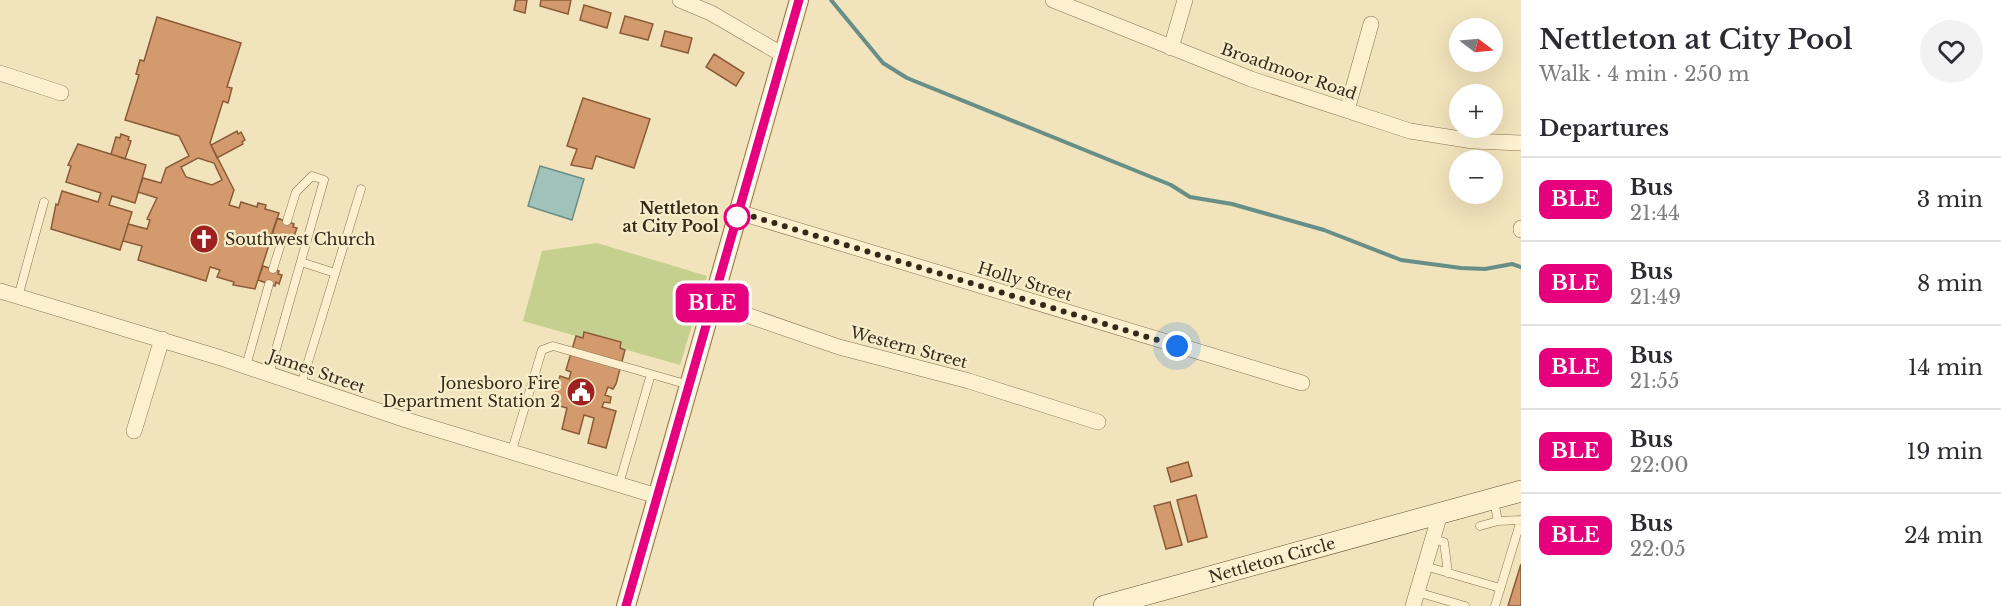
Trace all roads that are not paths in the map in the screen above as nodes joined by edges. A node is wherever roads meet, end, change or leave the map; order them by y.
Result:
1 (680, 0) edge
2 (799, 0) edge
3 (1053, 0) edge
4 (1185, 0) edge
5 (1371, 24) dead end
6 (1171, 48) junction
7 (783, 55) junction
8 (0, 73) edge
9 (61, 93) dead end
10 (1347, 110) junction
11 (1521, 143) edge
12 (361, 189) dead end
13 (44, 202) dead end
14 (738, 212) junction
15 (287, 221) dead end
16 (283, 237) dead end
17 (301, 262) junction
18 (273, 269) dead end
19 (335, 273) junction
20 (269, 284) dead end
21 (0, 291) edge
22 (18, 297) junction
23 (712, 303) junction
24 (162, 339) junction
25 (246, 366) junction
26 (269, 374) junction
27 (651, 374) junction
28 (1302, 383) dead end
29 (301, 385) junction
30 (689, 385) junction
31 (1098, 422) dead end
32 (134, 430) dead end
33 (512, 450) junction
34 (620, 484) junction
35 (1521, 491) edge
36 (657, 496) junction
37 (1494, 498) junction
38 (1440, 514) junction
39 (1521, 520) edge
40 (1498, 521) junction
41 (1480, 526) dead end
42 (1433, 539) junction
43 (1425, 566) junction
44 (1448, 573) junction
45 (1500, 588) junction
46 (1415, 599) edge
47 (626, 606) edge
48 (1104, 606) edge
49 (1464, 606) edge
50 (1495, 606) edge

1 - 7 street
2 - 7 street
3 - 6 street, Broadmoor Road
4 - 6 street
5 - 10 street
6 - 10 street, Broadmoor Road
7 - 14 street
8 - 9 street
10 - 11 street, Broadmoor Road
12 - 19 lane
13 - 22 lane
14 - 23 street
14 - 28 street, Holly Street
15 - 17 lane
16 - 18 lane
17 - 19 lane
17 - 26 lane
19 - 29 lane
20 - 25 lane
21 - 22 street, James Street
22 - 24 street, James Street
23 - 30 street
23 - 31 street, Western Street
24 - 25 street, James Street
24 - 32 street
25 - 26 street, James Street
26 - 29 street, James Street
27 - 30 lane
27 - 33 lane
27 - 34 lane
29 - 33 street, James Street
30 - 36 street
33 - 34 street, James Street
34 - 36 street, James Street
35 - 37 main road, Nettleton Circle
36 - 47 street
37 - 38 main road, Nettleton Circle
37 - 40 lane
38 - 42 street
38 - 48 main road, Nettleton Circle
39 - 40 lane
39 - 45 lane
40 - 41 lane
42 - 43 street
42 - 44 lane
43 - 44 lane
43 - 46 street
44 - 45 lane
45 - 50 lane
46 - 49 lane

